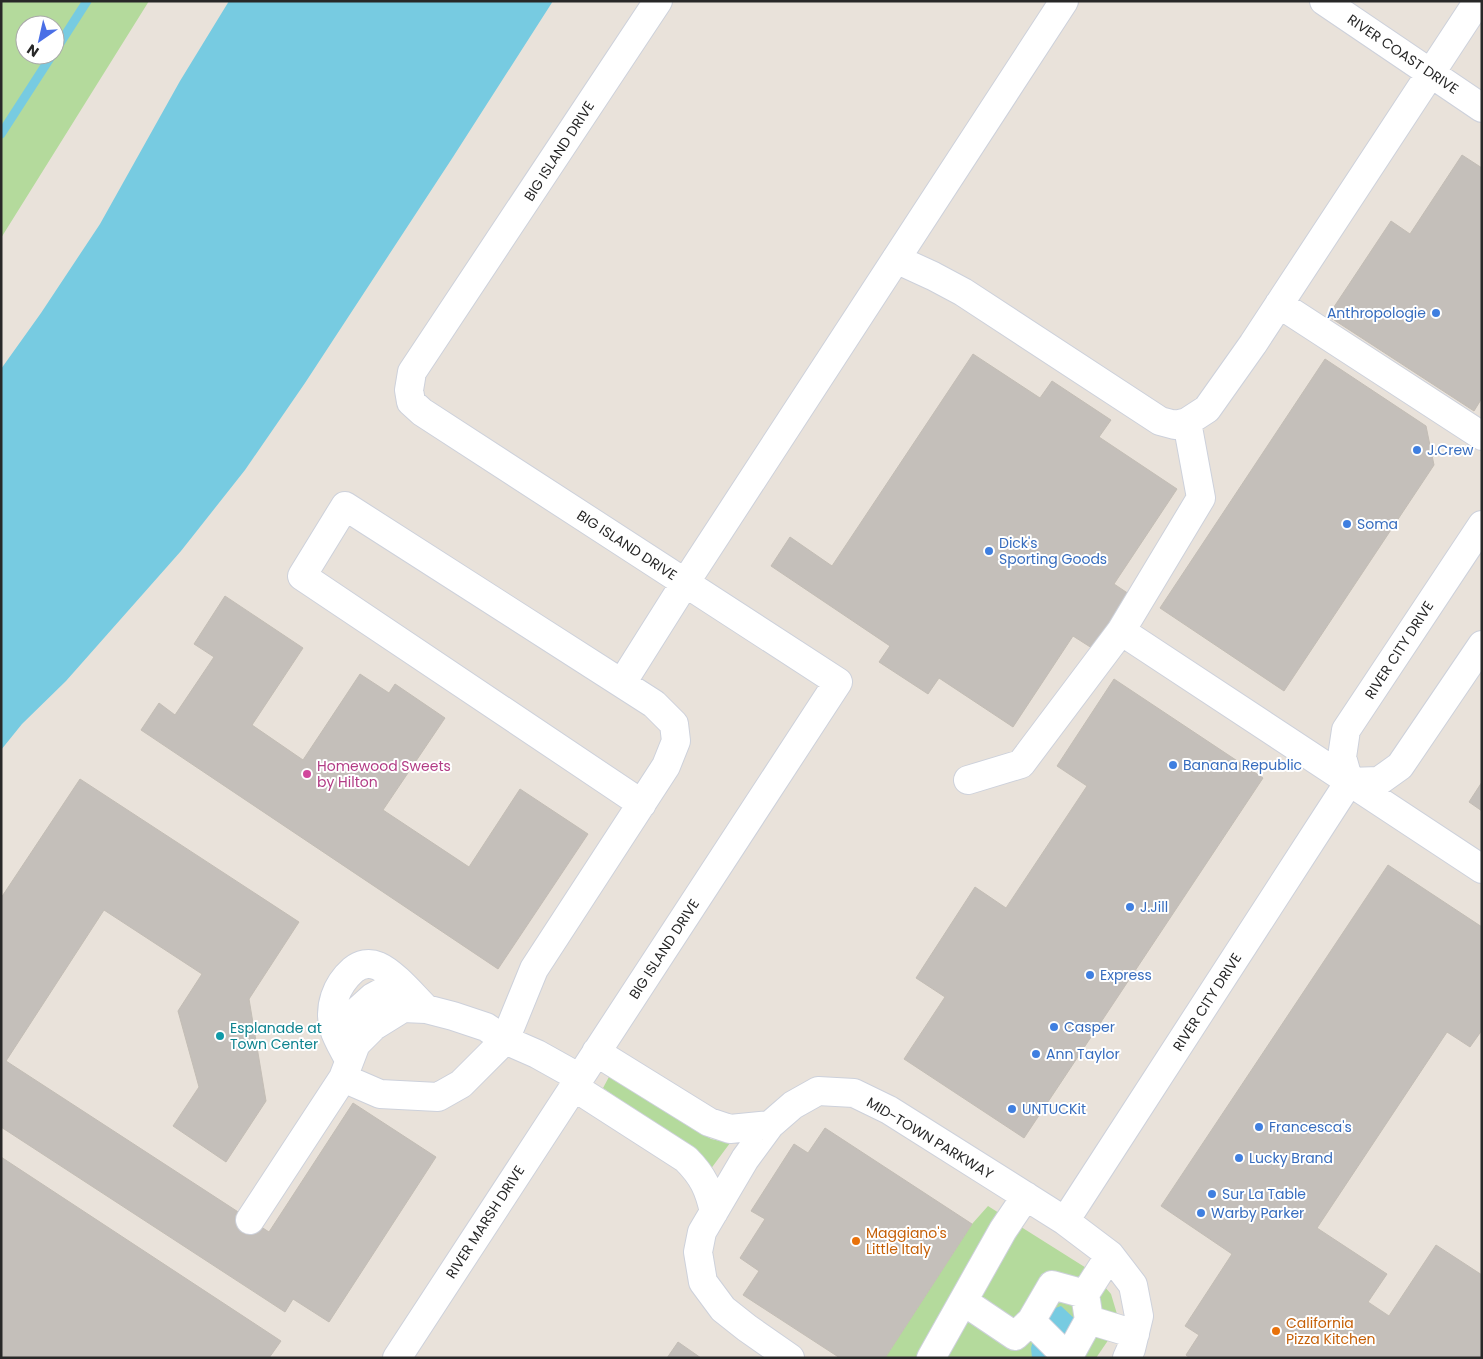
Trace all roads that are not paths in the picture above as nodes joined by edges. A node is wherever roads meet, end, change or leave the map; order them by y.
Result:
1 (658, 1) edge
2 (1064, 1) edge
3 (1324, 1) edge
4 (1478, 1) edge
5 (1431, 73) junction
6 (1482, 108) edge
7 (896, 259) junction
8 (1279, 304) junction
9 (1186, 422) junction
10 (1482, 436) edge
11 (1482, 524) edge
12 (684, 583) junction
13 (1121, 631) junction
14 (1482, 645) edge
15 (622, 683) junction
16 (968, 780) dead end
17 (1349, 782) junction
18 (642, 804) junction
19 (1482, 869) edge
20 (426, 1009) junction
21 (505, 1040) junction
22 (596, 1052) junction
23 (346, 1069) junction
24 (577, 1082) junction
25 (770, 1124) junction
26 (1026, 1196) junction
27 (714, 1212) junction
28 (250, 1220) dead end
29 (1065, 1221) junction
30 (1110, 1255) junction
31 (963, 1301) junction
32 (1087, 1307) junction
33 (1020, 1338) edge
34 (1131, 1346) edge
35 (397, 1358) edge
36 (790, 1358) edge
37 (931, 1358) edge
38 (1068, 1358) edge

1 - 12 street, BIG ISLAND DRIVE
2 - 7 street
3 - 5 street, RIVER COAST DRIVE
4 - 5 street
5 - 6 street, RIVER COAST DRIVE
5 - 8 street
7 - 9 street
7 - 12 street
8 - 9 street
8 - 10 street
9 - 13 street
11 - 17 street, RIVER CITY DRIVE
12 - 15 street
12 - 22 street, BIG ISLAND DRIVE
13 - 16 street
13 - 17 street
14 - 17 street
15 - 18 street
15 - 18 street
17 - 19 street
17 - 29 street, RIVER CITY DRIVE
18 - 21 street
20 - 21 street
20 - 23 street
20 - 23 street
21 - 23 street
21 - 24 street
22 - 24 street, BIG ISLAND DRIVE
22 - 25 street
23 - 28 street
24 - 27 street
24 - 35 street, RIVER MARSH DRIVE
25 - 26 street, MID-TOWN PARKWAY
25 - 27 street, MID-TOWN PARKWAY
26 - 29 street, MID-TOWN PARKWAY
26 - 31 street
27 - 36 street, MID-TOWN PARKWAY
29 - 30 street, MID-TOWN PARKWAY
30 - 32 street
30 - 34 street, MID-TOWN PARKWAY
31 - 33 street
31 - 37 street
32 - 33 street
32 - 34 street
32 - 38 street
33 - 38 street

